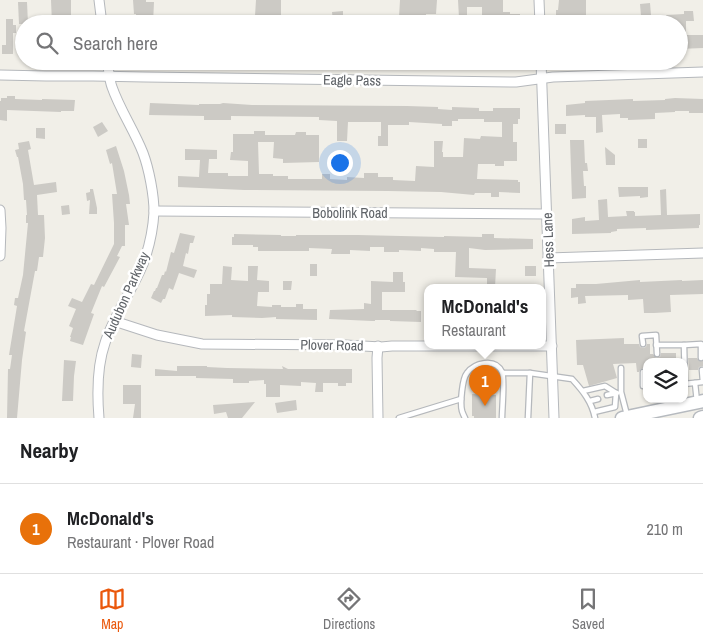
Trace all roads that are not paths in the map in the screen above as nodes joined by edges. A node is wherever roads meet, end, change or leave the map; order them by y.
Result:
1 (99, 0) edge
2 (539, 0) edge
3 (101, 15) edge
4 (540, 15) edge
5 (109, 70) edge
6 (541, 70) edge
7 (703, 72) edge
8 (0, 75) edge
9 (110, 77) junction
10 (542, 80) junction
11 (0, 210) edge
12 (154, 211) junction
13 (546, 214) junction
14 (703, 253) edge
15 (0, 256) edge
16 (548, 258) junction
17 (114, 321) junction
18 (643, 344) dead end
19 (656, 345) junction
20 (684, 345) junction
21 (378, 346) junction
22 (424, 346) edge
23 (546, 346) edge
24 (552, 346) junction
25 (657, 354) dead end
26 (684, 358) edge
27 (701, 358) dead end
28 (621, 368) dead end
29 (702, 370) edge
30 (503, 373) junction
31 (530, 373) junction
32 (553, 376) junction
33 (695, 383) junction
34 (688, 384) edge
35 (583, 391) junction
36 (618, 392) junction
37 (608, 396) dead end
38 (598, 398) dead end
39 (461, 399) junction
40 (590, 401) junction
41 (700, 402) edge
42 (594, 415) edge
43 (625, 417) edge
44 (99, 418) edge
45 (378, 418) edge
46 (399, 418) edge
47 (465, 418) edge
48 (502, 418) edge
49 (528, 418) edge
50 (554, 418) edge

1 - 3 street
2 - 4 street
5 - 9 street, Audubon Parkway
6 - 10 street, Hess Lane
7 - 10 street, Eagle Pass
8 - 9 street, Eagle Pass
9 - 10 street, Eagle Pass
9 - 12 street, Audubon Parkway
10 - 13 street, Hess Lane
11 - 15 street
12 - 13 street, Bobolink Road
12 - 17 street, Audubon Parkway
13 - 16 street, Hess Lane
14 - 16 street
16 - 24 street, Hess Lane
17 - 21 street, Plover Road
17 - 44 street, Audubon Parkway
18 - 19 lane
19 - 20 lane
19 - 25 lane
20 - 26 lane
20 - 27 lane
21 - 22 street, Plover Road
21 - 45 street
23 - 24 street, Plover Road
24 - 32 street, Hess Lane
28 - 36 lane
29 - 33 lane
30 - 31 lane
30 - 39 lane
30 - 48 lane
31 - 32 lane
31 - 49 lane
32 - 35 lane
32 - 50 street, Hess Lane
33 - 34 lane
33 - 41 lane
35 - 36 lane
35 - 40 lane
36 - 37 lane
36 - 42 lane
36 - 43 lane
38 - 40 lane
39 - 46 lane
39 - 47 lane
40 - 42 lane
41 - 43 main road

